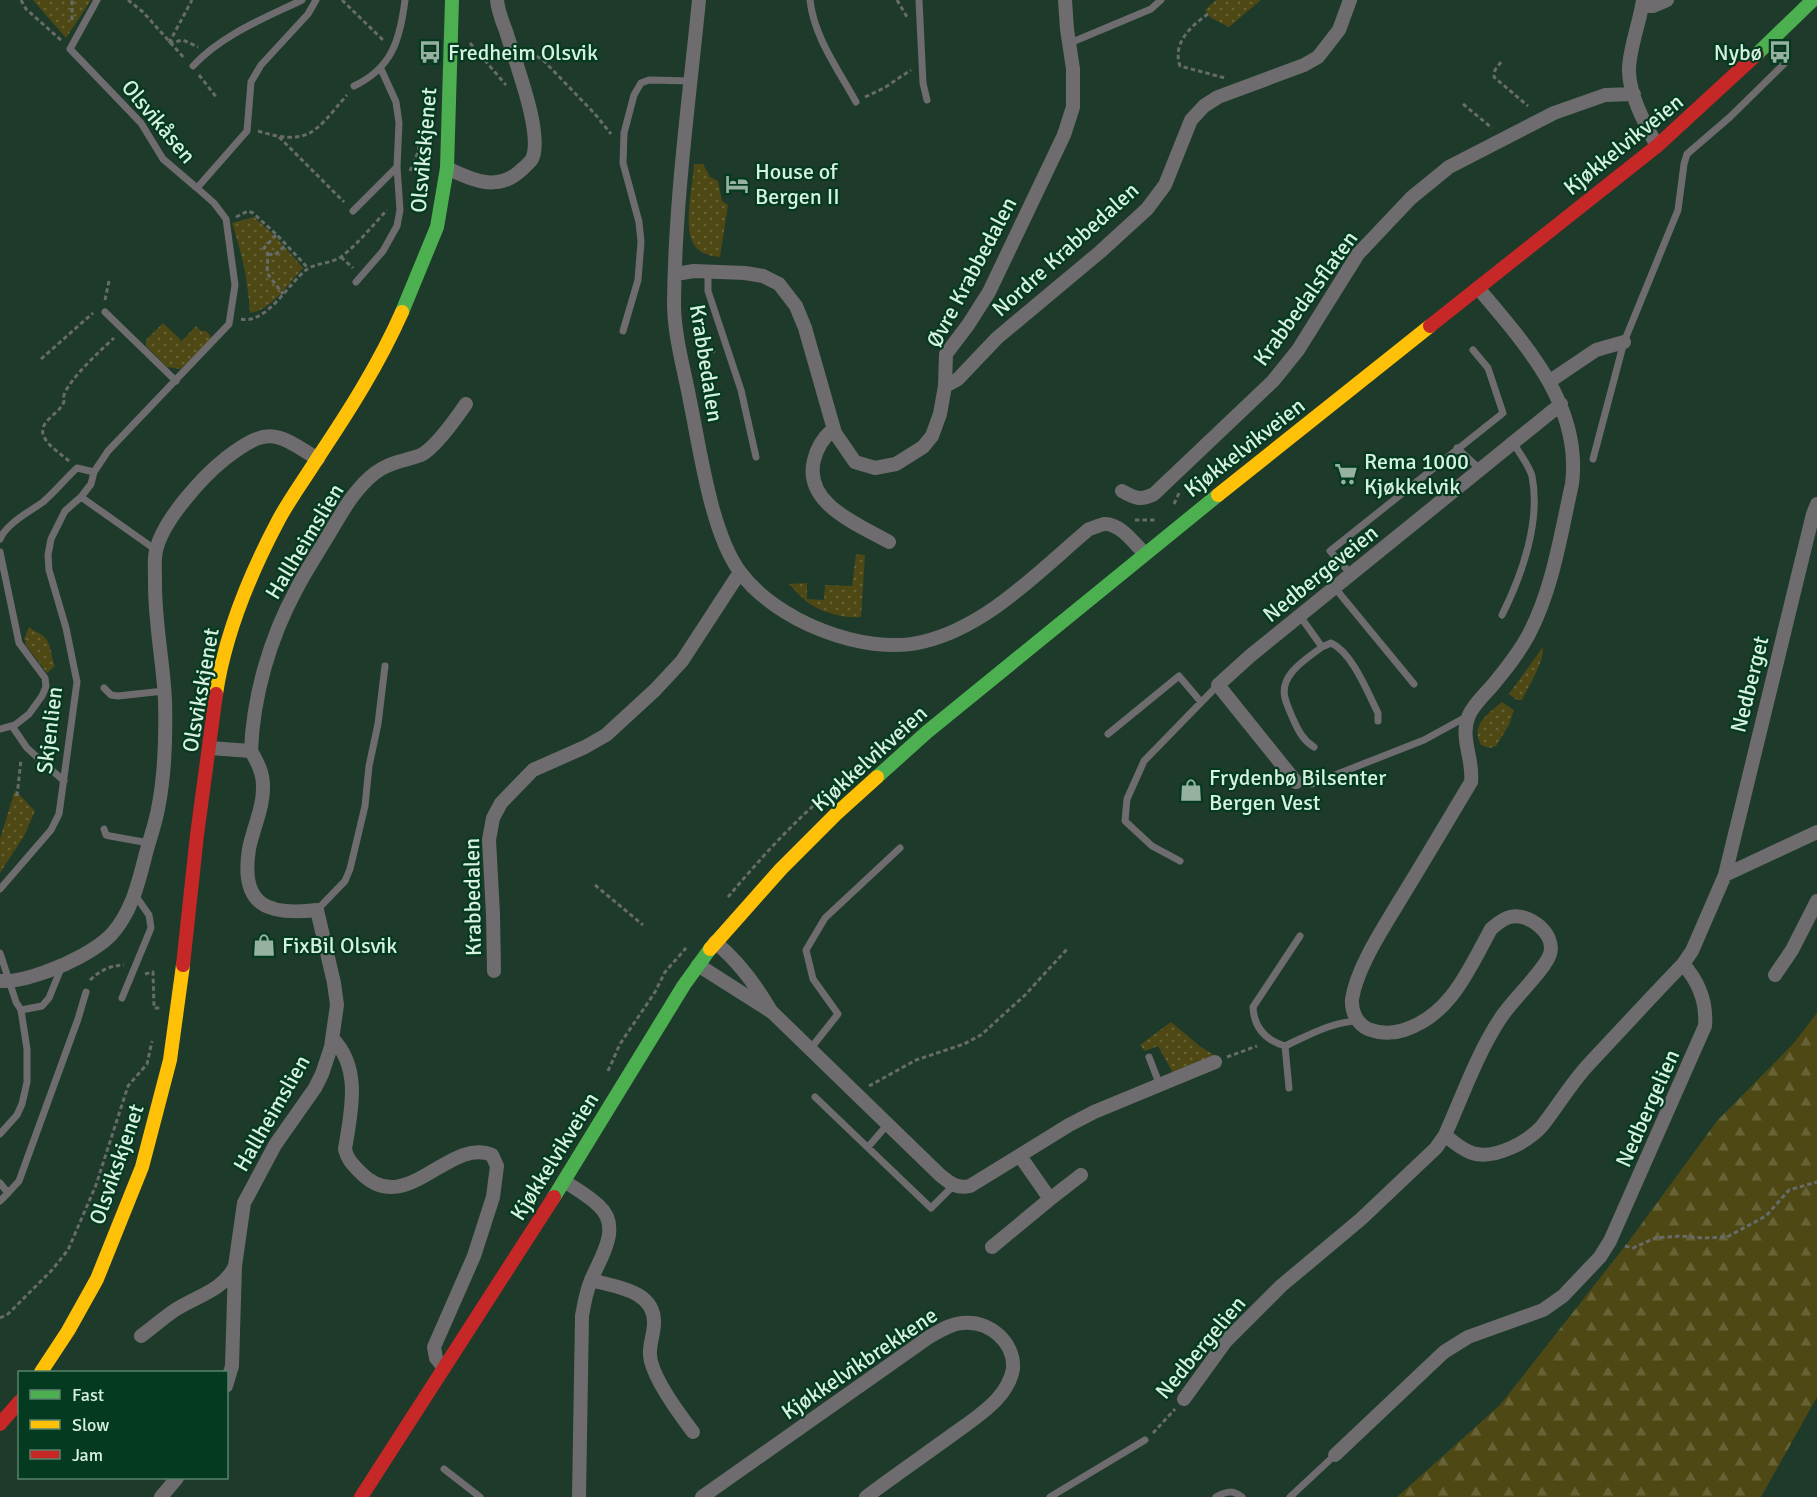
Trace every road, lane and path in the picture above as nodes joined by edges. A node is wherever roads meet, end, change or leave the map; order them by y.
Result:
1 (21, 0) edge
2 (97, 0) edge
3 (128, 0) edge
4 (192, 0) edge
5 (302, 0) edge
6 (316, 0) edge
7 (342, 0) edge
8 (405, 0) edge
9 (452, 0) edge
10 (498, 0) edge
11 (699, 0) edge
12 (810, 0) edge
13 (919, 0) edge
14 (1065, 0) edge
15 (1161, 0) edge
16 (1350, 0) edge
17 (1667, 0) edge
18 (1813, 0) edge
19 (1643, 2) edge
20 (1208, 14) dead end
21 (169, 42) junction
22 (1070, 43) junction
23 (70, 49) junction
24 (393, 49) junction
25 (205, 53) junction
26 (524, 57) dead end
27 (1501, 62) dead end
28 (1786, 62) dead end
29 (193, 66) junction
30 (381, 69) junction
31 (691, 81) junction
32 (354, 86) joint
33 (1243, 87) junction
34 (884, 88) dead end
35 (1634, 94) junction
36 (217, 99) dead end
37 (927, 100) dead end
38 (856, 102) joint
39 (1463, 104) dead end
40 (1528, 106) dead end
41 (249, 124) junction
42 (279, 137) junction
43 (613, 137) dead end
44 (1502, 139) junction
45 (1657, 146) junction
46 (397, 167) junction
47 (447, 168) junction
48 (197, 188) junction
49 (353, 211) joint
50 (226, 219) junction
51 (277, 235) junction
52 (286, 244) junction
53 (268, 255) junction
54 (345, 260) dead end
55 (308, 268) junction
56 (711, 272) junction
57 (676, 274) junction
58 (109, 281) dead end
59 (356, 282) dead end
60 (1478, 288) junction
61 (283, 294) junction
62 (105, 312) junction
63 (231, 316) junction
64 (122, 330) junction
65 (623, 331) dead end
66 (1624, 342) junction
67 (1473, 350) dead end
68 (42, 359) dead end
69 (731, 361) junction
70 (686, 379) junction
71 (176, 381) junction
72 (1550, 381) junction
73 (945, 386) junction
74 (466, 404) dead end
75 (1561, 404) junction
76 (834, 429) junction
77 (1514, 444) junction
78 (1457, 448) junction
79 (756, 457) dead end
80 (318, 459) junction
81 (1593, 459) dead end
82 (77, 468) junction
83 (1481, 470) junction
84 (94, 472) junction
85 (1122, 491) dead end
86 (81, 497) junction
87 (1817, 504) edge
88 (0, 539) edge
89 (889, 542) dead end
90 (156, 550) junction
91 (0, 552) edge
92 (1144, 553) junction
93 (740, 572) junction
94 (1352, 575) junction
95 (1335, 588) junction
96 (1502, 615) dead end
97 (1300, 616) junction
98 (1322, 647) junction
99 (385, 666) dead end
100 (1414, 684) dead end
101 (1218, 685) junction
102 (104, 687) dead end
103 (164, 691) junction
104 (1201, 702) junction
105 (1468, 716) junction
106 (1378, 721) dead end
107 (12, 726) junction
108 (0, 729) edge
109 (1108, 734) dead end
110 (1314, 747) dead end
111 (27, 748) junction
112 (210, 748) junction
113 (251, 751) junction
114 (64, 781) junction
115 (1296, 782) joint
116 (17, 796) dead end
117 (104, 829) dead end
118 (1817, 832) edge
119 (149, 843) junction
120 (900, 848) dead end
121 (1179, 861) dead end
122 (1725, 875) junction
123 (595, 885) dead end
124 (0, 889) edge
125 (135, 895) junction
126 (1817, 901) edge
127 (316, 910) junction
128 (643, 925) dead end
129 (1300, 936) dead end
130 (715, 942) junction
131 (1068, 948) dead end
132 (0, 953) edge
133 (1683, 964) junction
134 (698, 965) junction
135 (62, 966) junction
136 (494, 971) dead end
137 (133, 972) junction
138 (1775, 975) dead end
139 (5, 982) edge
140 (86, 993) joint
141 (122, 998) dead end
142 (21, 1010) junction
143 (772, 1012) junction
144 (159, 1014) dead end
145 (1358, 1022) junction
146 (154, 1032) dead end
147 (332, 1038) junction
148 (1270, 1041) junction
149 (1285, 1046) junction
150 (811, 1048) junction
151 (1149, 1057) dead end
152 (1215, 1062) joint
153 (1159, 1083) junction
154 (1289, 1088) dead end
155 (865, 1089) dead end
156 (815, 1097) dead end
157 (888, 1124) junction
158 (0, 1134) edge
159 (1445, 1135) junction
160 (868, 1147) junction
161 (1020, 1156) junction
162 (1081, 1175) dead end
163 (564, 1181) junction
164 (1817, 1182) edge
165 (0, 1183) edge
166 (954, 1186) junction
167 (8, 1193) junction
168 (1050, 1199) junction
169 (0, 1201) edge
170 (1609, 1243) junction
171 (992, 1246) dead end
172 (235, 1266) junction
173 (591, 1280) junction
174 (0, 1318) edge
175 (141, 1336) dead end
176 (444, 1368) junction
177 (42, 1371) edge
178 (228, 1379) edge
179 (1184, 1398) joint
180 (18, 1403) edge
181 (0, 1424) edge
182 (693, 1432) dead end
183 (1145, 1440) joint
184 (1335, 1455) joint
185 (444, 1469) dead end
186 (176, 1486) edge
187 (161, 1497) edge
188 (362, 1497) edge
189 (480, 1497) edge
190 (579, 1497) edge
191 (702, 1497) edge
192 (866, 1497) edge
193 (1050, 1497) edge
194 (1216, 1497) edge
195 (1242, 1497) edge
196 (1290, 1497) edge

1 - 23 path
2 - 23 lane
3 - 21 path
4 - 21 path
5 - 25 lane
6 - 41 lane
7 - 24 path
8 - 24 lane
9 - 47 main road, Olsvikskjenet
10 - 47 street
11 - 31 street, Krabbedalen
12 - 38 lane
13 - 37 lane
14 - 22 street, Øvre Krabbedalen
15 - 22 lane
16 - 33 street, Nordre Krabbedalen
17 - 19 street
18 - 45 main road, Kjøkkelvikveien
19 - 35 street
20 - 33 path
21 - 25 path
21 - 29 path
22 - 73 street, Øvre Krabbedalen
23 - 48 lane, Olsvikåsen
24 - 30 lane
25 - 29 lane
26 - 43 path
27 - 40 path
28 - 66 lane
29 - 36 path
30 - 32 lane
30 - 46 lane
31 - 57 street, Krabbedalen
31 - 65 lane
32 - 42 path
33 - 73 street, Nordre Krabbedalen
34 - 38 path
35 - 44 street, Krabbedalsflaten
35 - 45 street
39 - 44 path
41 - 42 path
41 - 48 lane, Olsvikåsen
42 - 49 path
44 - 85 street, Krabbedalsflaten
45 - 60 main road, Kjøkkelvikveien
46 - 49 lane
46 - 59 lane
47 - 80 main road, Olsvikskjenet
48 - 50 lane, Olsvikåsen
50 - 51 path
50 - 63 lane
51 - 52 path
51 - 53 path
52 - 53 path
52 - 55 path
53 - 61 path
54 - 55 path
55 - 61 path
56 - 57 street, Øvre Krabbedalen
56 - 69 lane
56 - 76 street, Øvre Krabbedalen
57 - 70 street, Krabbedalen
58 - 62 path
60 - 72 street
60 - 92 main road, Kjøkkelvikveien
61 - 63 path
62 - 64 lane
62 - 68 path
63 - 71 lane, Skjenlien
64 - 71 lane
64 - 82 path
66 - 72 street
66 - 81 lane
67 - 78 lane
69 - 70 path
69 - 79 lane
70 - 93 street, Krabbedalen
71 - 84 lane, Skjenlien
72 - 75 street
73 - 76 street, Øvre Krabbedalen
74 - 113 street, Hallheimslien
75 - 77 street, Nedbergeveien
75 - 105 street
76 - 89 street
77 - 83 street, Nedbergeveien
77 - 96 lane
78 - 83 lane
78 - 94 lane
80 - 90 street
80 - 112 main road, Olsvikskjenet
82 - 84 lane
82 - 88 lane
83 - 94 street, Nedbergeveien
84 - 86 lane, Skjenlien
86 - 90 lane
86 - 114 lane, Skjenlien
87 - 122 street, Nedberget
90 - 103 street
91 - 107 lane, Skjenlien
92 - 93 street, Krabbedalen
92 - 130 main road, Kjøkkelvikveien
93 - 136 street, Krabbedalen
94 - 95 street, Nedbergeveien
95 - 97 street, Nedbergeveien
95 - 100 lane
97 - 98 lane
97 - 101 street, Nedbergeveien
98 - 106 lane
98 - 110 lane
99 - 127 lane
101 - 104 lane, Nedbergeveien
101 - 115 street
102 - 103 lane
103 - 119 street
104 - 109 lane
104 - 121 lane, Nedbergeveien
105 - 115 lane
105 - 145 street
107 - 108 lane, Skjenlien
107 - 111 lane
111 - 114 lane
111 - 116 path
112 - 113 street
112 - 177 main road, Olsvikskjenet
113 - 127 street, Hallheimslien
114 - 124 lane, Skjenlien
117 - 119 lane
118 - 122 street
119 - 125 street
120 - 150 lane
122 - 133 street, Nedberget
123 - 128 path
125 - 135 street
125 - 137 lane
126 - 138 street
127 - 147 street, Hallheimslien
129 - 148 lane
130 - 134 main road, Kjøkkelvikveien
130 - 143 street
131 - 155 path
132 - 139 lane
133 - 159 street
133 - 170 street, Nedbergelien
134 - 143 street
134 - 163 main road, Kjøkkelvikveien
135 - 139 street
135 - 142 lane
137 - 140 path
137 - 141 lane
137 - 144 path
139 - 142 lane
140 - 167 lane
142 - 158 lane
143 - 150 street
145 - 149 lane
145 - 159 street, Nedbergelien
146 - 174 path
147 - 172 street, Hallheimslien
147 - 176 street, Kjøkkelvikveien
148 - 149 lane
148 - 152 path
149 - 154 lane
150 - 157 street
151 - 153 lane
152 - 153 street
153 - 161 street
156 - 160 lane
157 - 160 lane
157 - 166 street
159 - 179 street, Nedbergelien
160 - 166 lane
161 - 166 street
161 - 168 street
162 - 168 street
163 - 173 street
163 - 176 main road, Kjøkkelvikveien
164 - 170 path
165 - 167 lane
167 - 169 lane
168 - 171 street
170 - 184 street, Nedbergelien
172 - 175 street
172 - 178 street, Hallheimslien
173 - 182 street
173 - 190 street
176 - 188 main road, Kjøkkelvikveien
179 - 183 path, Nedbergelien
180 - 181 main road
183 - 193 lane
184 - 196 lane
185 - 189 lane
186 - 187 street
191 - 192 street, Kjøkkelvikbrekkene
194 - 195 lane

